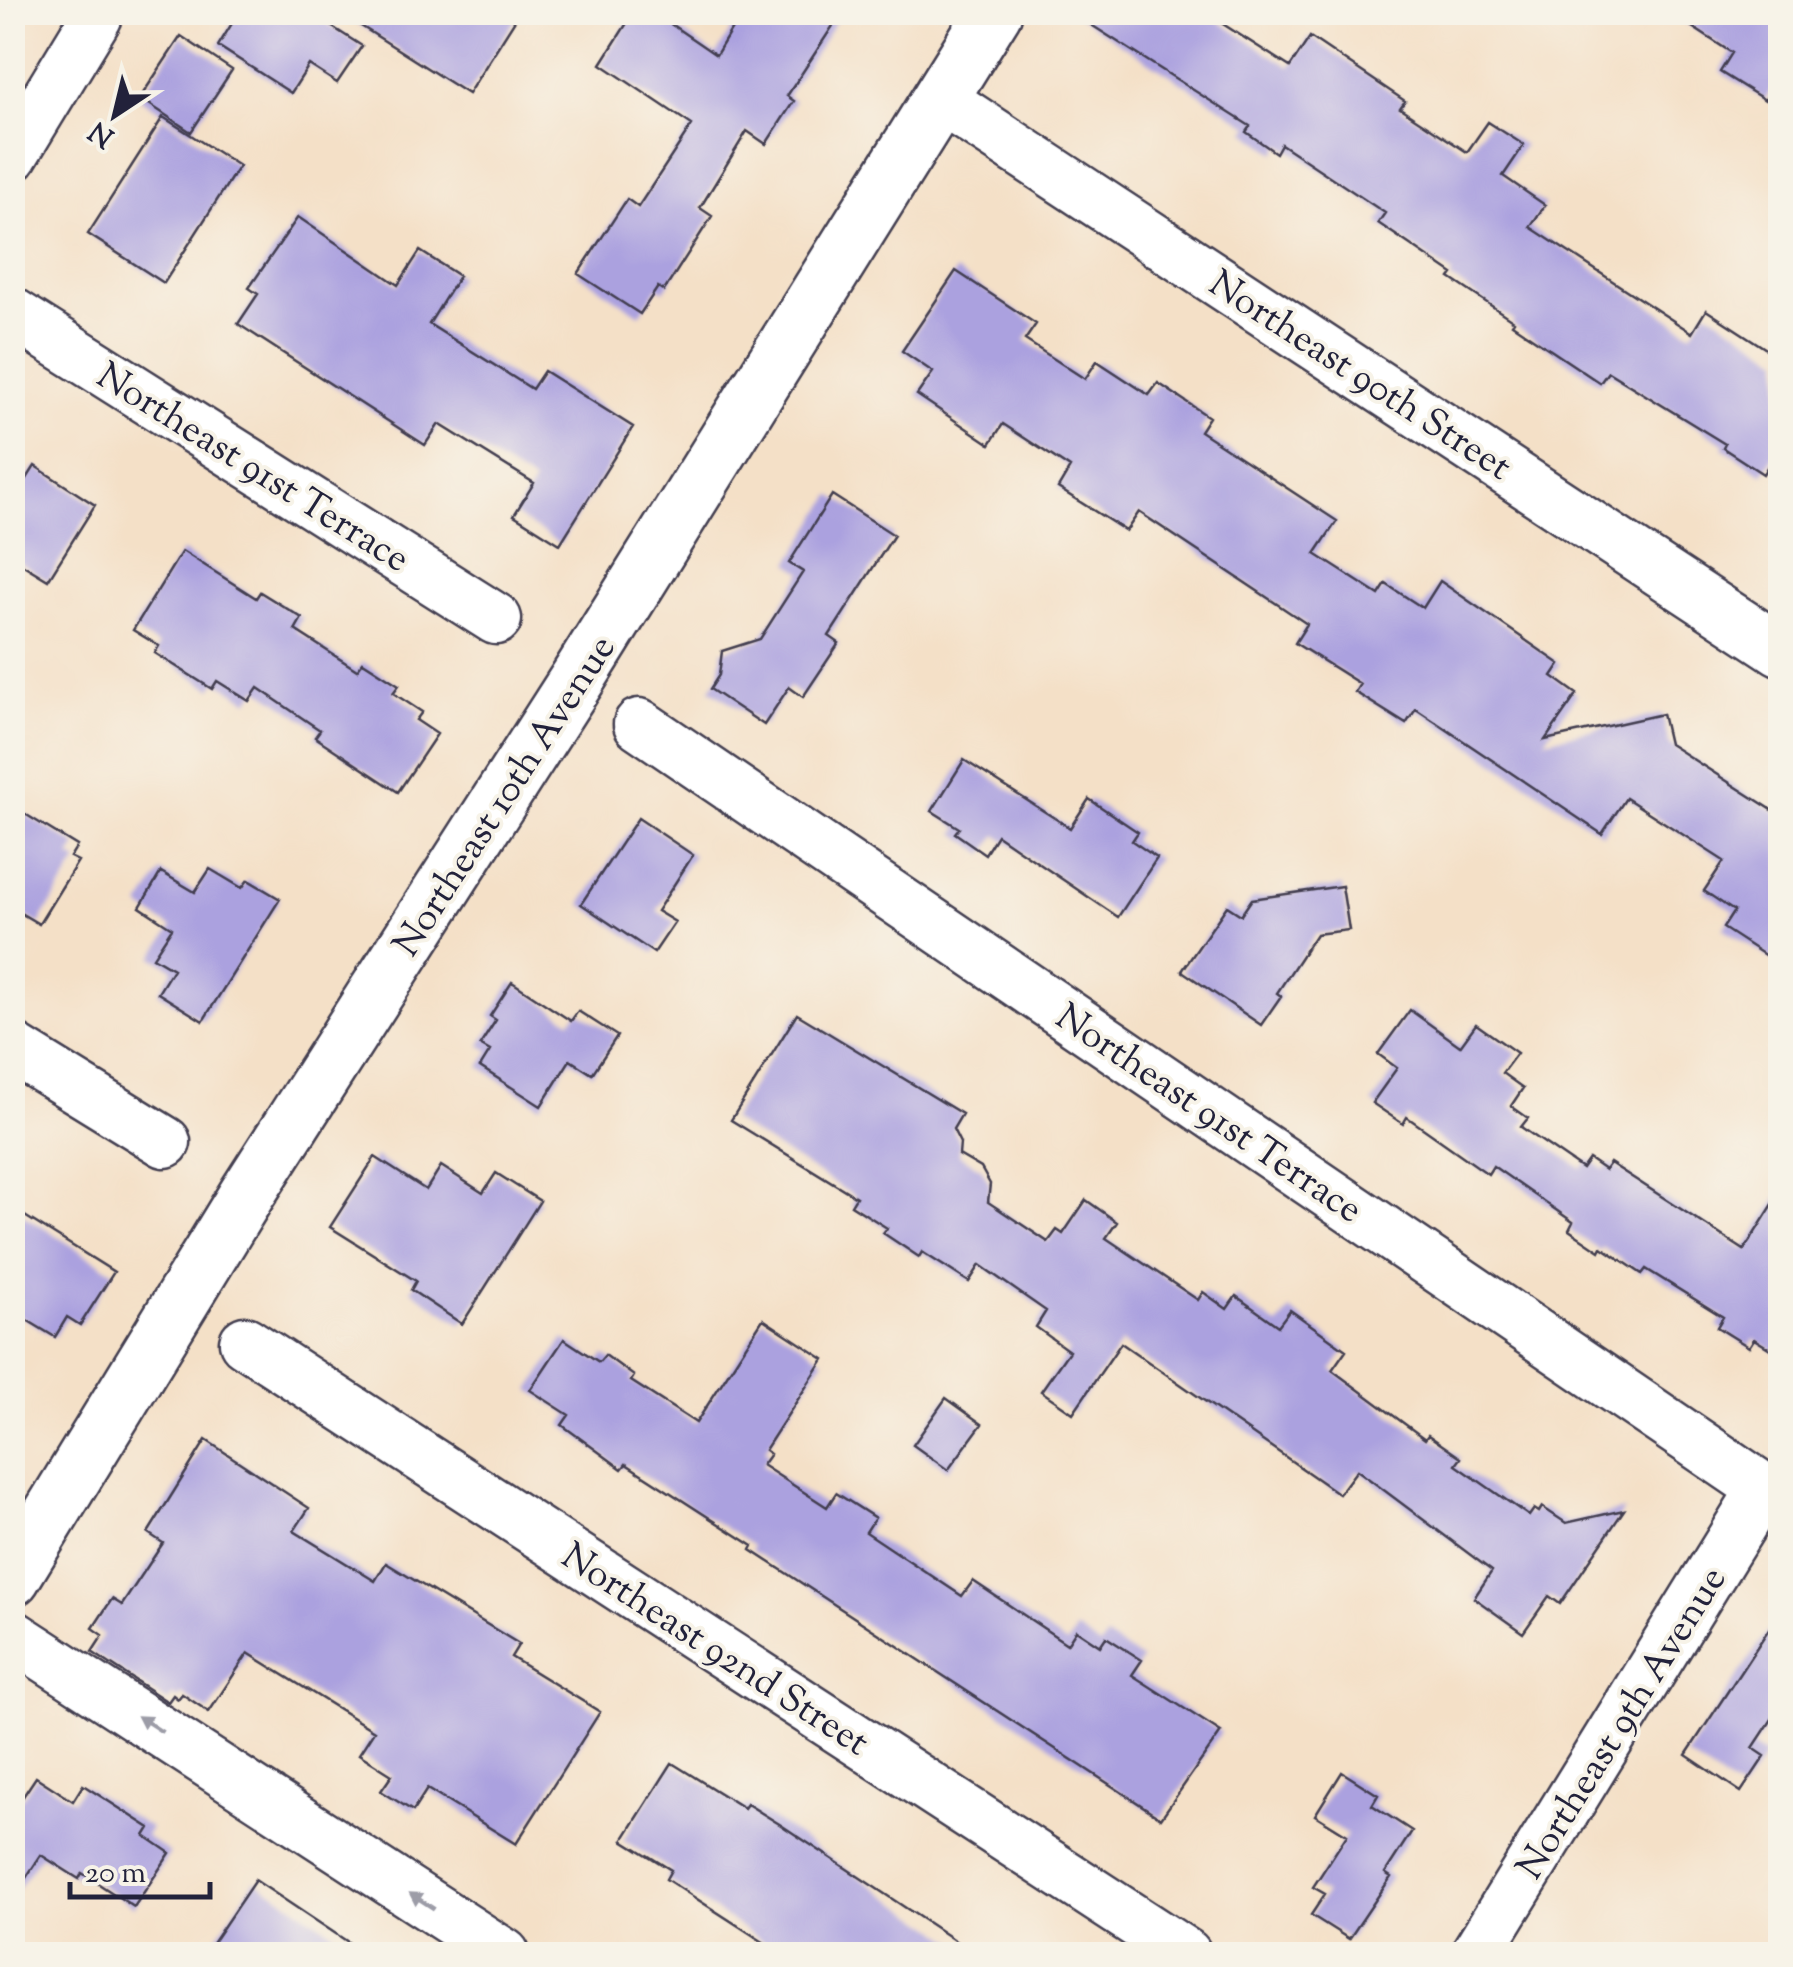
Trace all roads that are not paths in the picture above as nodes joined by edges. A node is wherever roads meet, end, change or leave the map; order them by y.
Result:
1 (989, 14) edge
2 (97, 16) dead end
3 (941, 99) junction
4 (12, 156) edge
5 (12, 313) edge
6 (496, 619) dead end
7 (1780, 650) edge
8 (639, 724) dead end
9 (12, 1048) edge
10 (165, 1142) dead end
11 (245, 1342) dead end
12 (1772, 1494) edge
13 (12, 1578) edge
14 (12, 1635) edge
15 (504, 1954) edge
16 (1186, 1954) edge
17 (1476, 1954) edge

1 - 3 street, Northeast 10th Avenue
2 - 4 street
3 - 7 street, Northeast 90th Street
3 - 13 street, Northeast 10th Avenue
5 - 6 street, Northeast 91st Terrace
8 - 12 street, Northeast 91st Terrace
9 - 10 street
11 - 16 street, Northeast 92nd Street
12 - 17 street, Northeast 9th Avenue
15 -> 14 street

